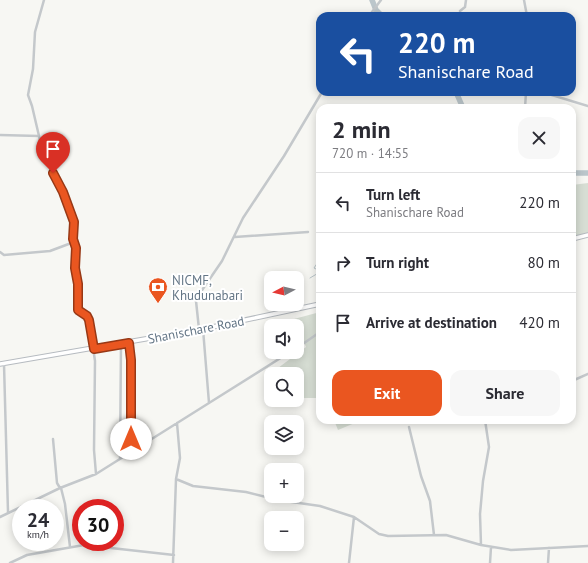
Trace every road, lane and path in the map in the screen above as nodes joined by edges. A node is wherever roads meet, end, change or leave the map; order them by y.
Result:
1 (44, 0) edge
2 (381, 0) edge
3 (466, 0) edge
4 (524, 0) edge
5 (373, 12) edge
6 (460, 12) dead end
7 (526, 12) edge
8 (320, 96) edge
9 (555, 96) edge
10 (588, 106) edge
11 (0, 135) edge
12 (39, 136) junction
13 (308, 232) dead end
14 (588, 235) edge
15 (235, 237) junction
16 (576, 238) edge
17 (74, 242) junction
18 (0, 252) edge
19 (316, 305) edge
20 (201, 329) junction
21 (316, 335) edge
22 (129, 343) junction
23 (304, 343) edge
24 (121, 344) junction
25 (94, 349) junction
26 (279, 359) edge
27 (2, 364) edge
28 (588, 374) edge
29 (576, 378) edge
30 (209, 403) junction
31 (177, 423) junction
32 (486, 424) edge
33 (410, 427) dead end
34 (52, 439) dead end
35 (131, 452) junction
36 (120, 459) junction
37 (96, 474) junction
38 (176, 479) junction
39 (60, 488) junction
40 (8, 512) junction
41 (0, 517) edge
42 (354, 517) junction
43 (434, 535) junction
44 (481, 545) junction
45 (588, 546) edge
46 (70, 547) junction
47 (491, 547) junction
48 (549, 547) junction
49 (174, 555) junction
50 (10, 563) edge
51 (174, 563) edge
52 (349, 563) edge
53 (490, 563) edge
54 (548, 563) edge

1 - 12 street
2 - 5 street
3 - 6 street
4 - 7 street
8 - 15 street
9 - 10 street
11 - 12 street
12 - 17 street
13 - 15 street
14 - 16 street
15 - 20 street
17 - 18 street
17 - 25 street
19 - 20 street, Shanischare Road
20 - 22 street, Shanischare Road
20 - 30 street
21 - 23 street
22 - 24 street, Shanischare Road
22 - 35 street
24 - 25 street, Shanischare Road
24 - 36 street
25 - 27 street, Shanischare Road
25 - 37 street
26 - 30 street
27 - 40 street
28 - 29 street
30 - 31 street
31 - 35 street
31 - 38 street
32 - 44 street
33 - 43 street
34 - 39 street
35 - 36 street
36 - 37 street
37 - 39 street
38 - 42 street
38 - 49 street
39 - 40 street
39 - 46 street
40 - 41 street
42 - 43 street
42 - 52 street
43 - 44 street
44 - 47 street
45 - 48 street
46 - 49 street
46 - 50 street
47 - 48 street
47 - 53 street
48 - 54 street
49 - 51 street

